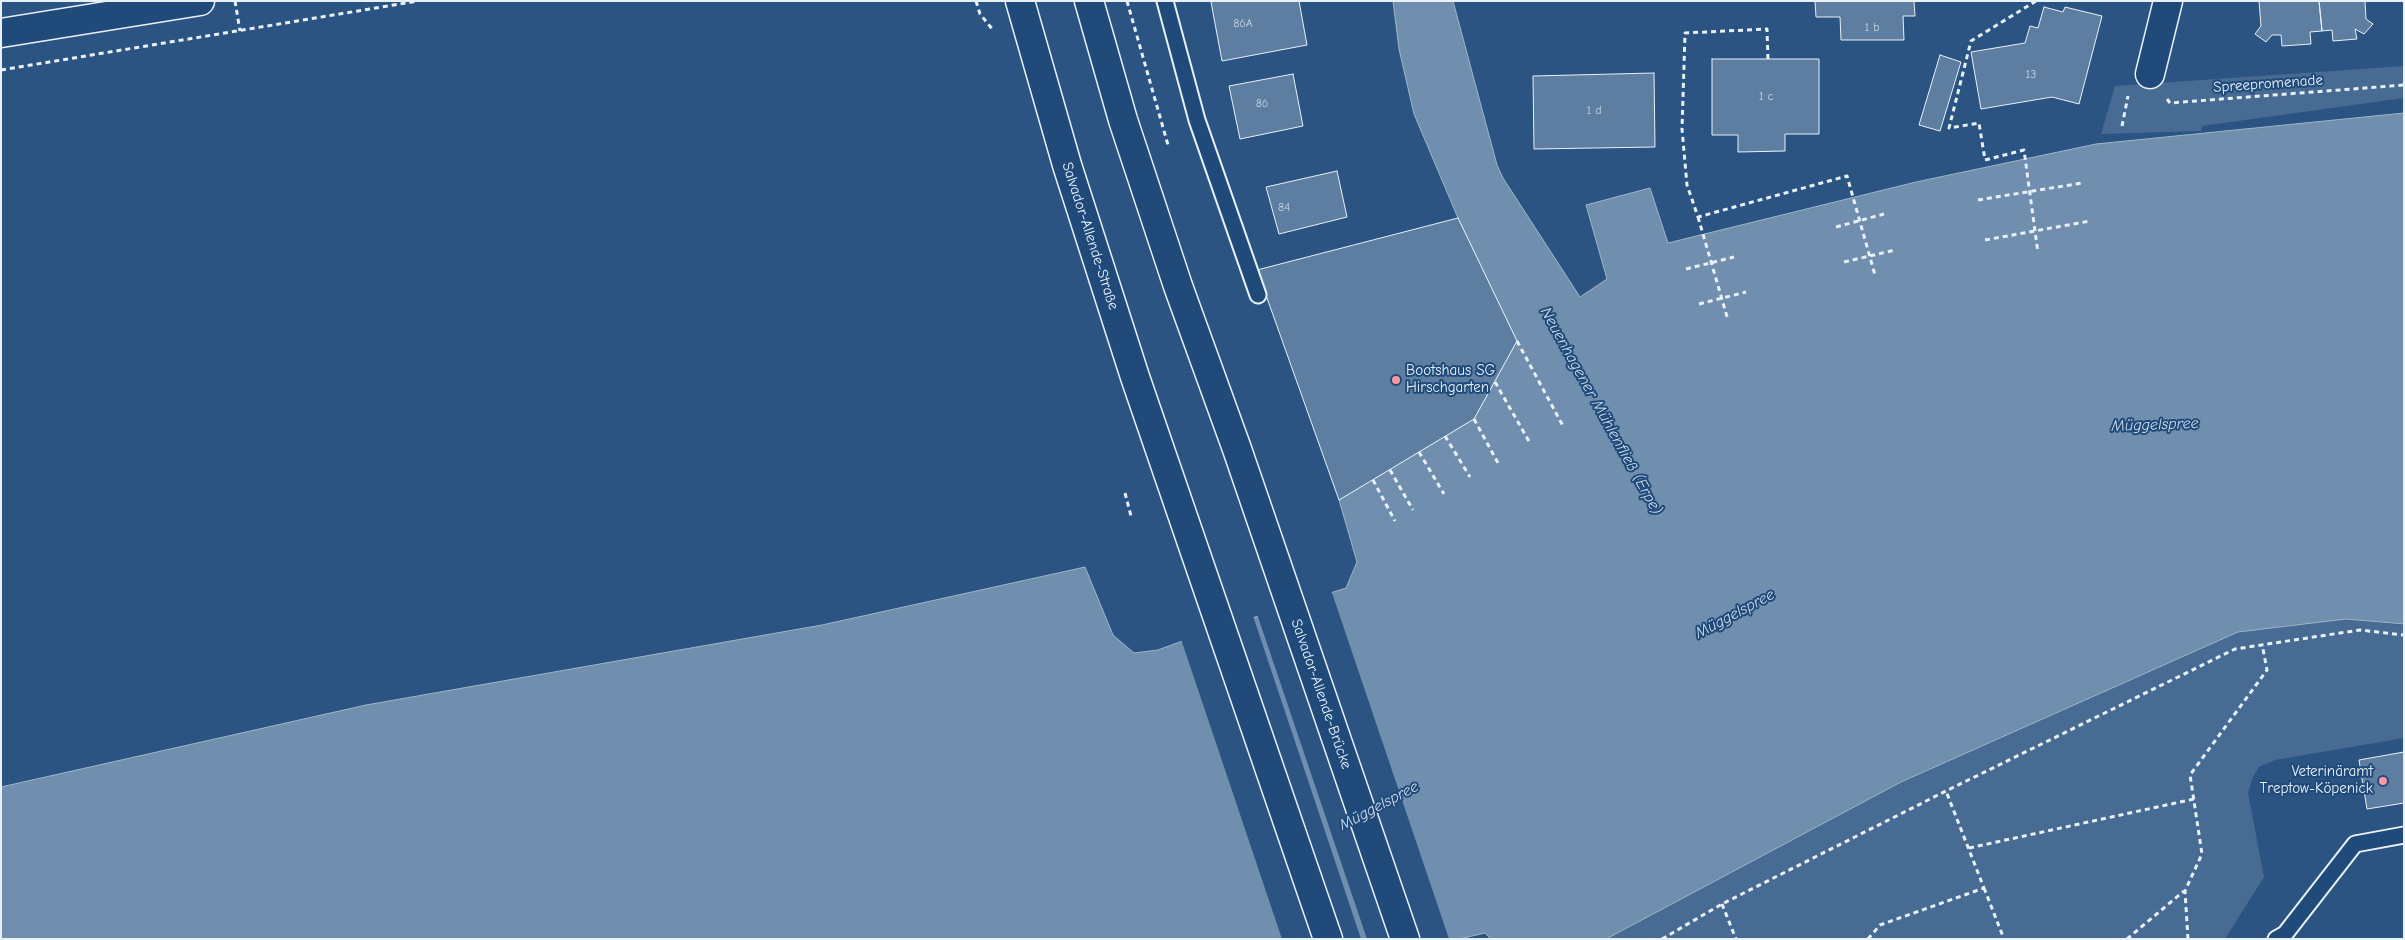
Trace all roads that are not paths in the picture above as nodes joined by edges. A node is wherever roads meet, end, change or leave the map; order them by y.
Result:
1 (200, 1) edge
2 (1020, 1) edge
3 (1089, 1) edge
4 (1165, 1) edge
5 (2168, 1) edge
6 (1, 33) edge
7 (2150, 74) road end
8 (1258, 296) dead end
9 (2404, 835) edge
10 (1328, 939) edge
11 (1405, 939) edge
12 (2276, 939) edge

1 - 6 main road
2 - 10 main road, Salvador-Allende-Straße
3 - 11 main road, Salvador-Allende-Brücke
4 - 8 lane
5 - 7 main road
9 - 12 lane

